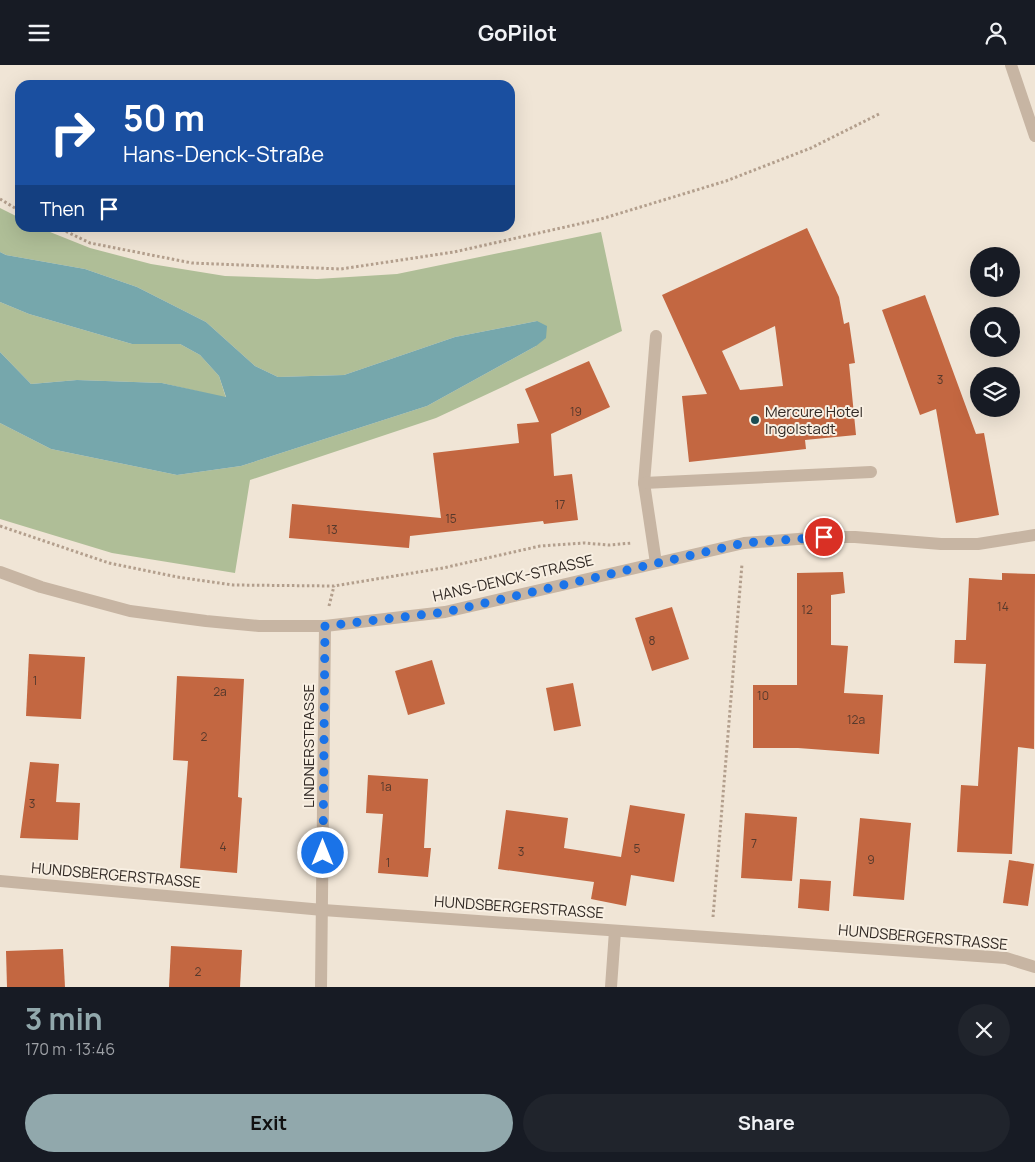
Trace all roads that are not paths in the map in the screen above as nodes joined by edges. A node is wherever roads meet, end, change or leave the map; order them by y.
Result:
1 (1011, 65) edge
2 (1035, 136) edge
3 (656, 336) dead end
4 (871, 472) dead end
5 (644, 483) junction
6 (1035, 535) edge
7 (656, 563) junction
8 (0, 572) edge
9 (325, 626) junction
10 (0, 881) edge
11 (323, 910) junction
12 (615, 931) junction
13 (1035, 967) edge
14 (321, 987) edge
15 (611, 987) edge

1 - 2 street
3 - 5 street
4 - 5 street
5 - 7 street
6 - 7 street, HANS-DENCK-STRASSE
7 - 9 street, HANS-DENCK-STRASSE
8 - 9 street, HANS-DENCK-STRASSE
9 - 11 street, LINDNERSTRASSE
10 - 11 street, HUNDSBERGERSTRASSE
11 - 12 street, HUNDSBERGERSTRASSE
11 - 14 street, LINDNERSTRASSE
12 - 13 street, HUNDSBERGERSTRASSE
12 - 15 street

